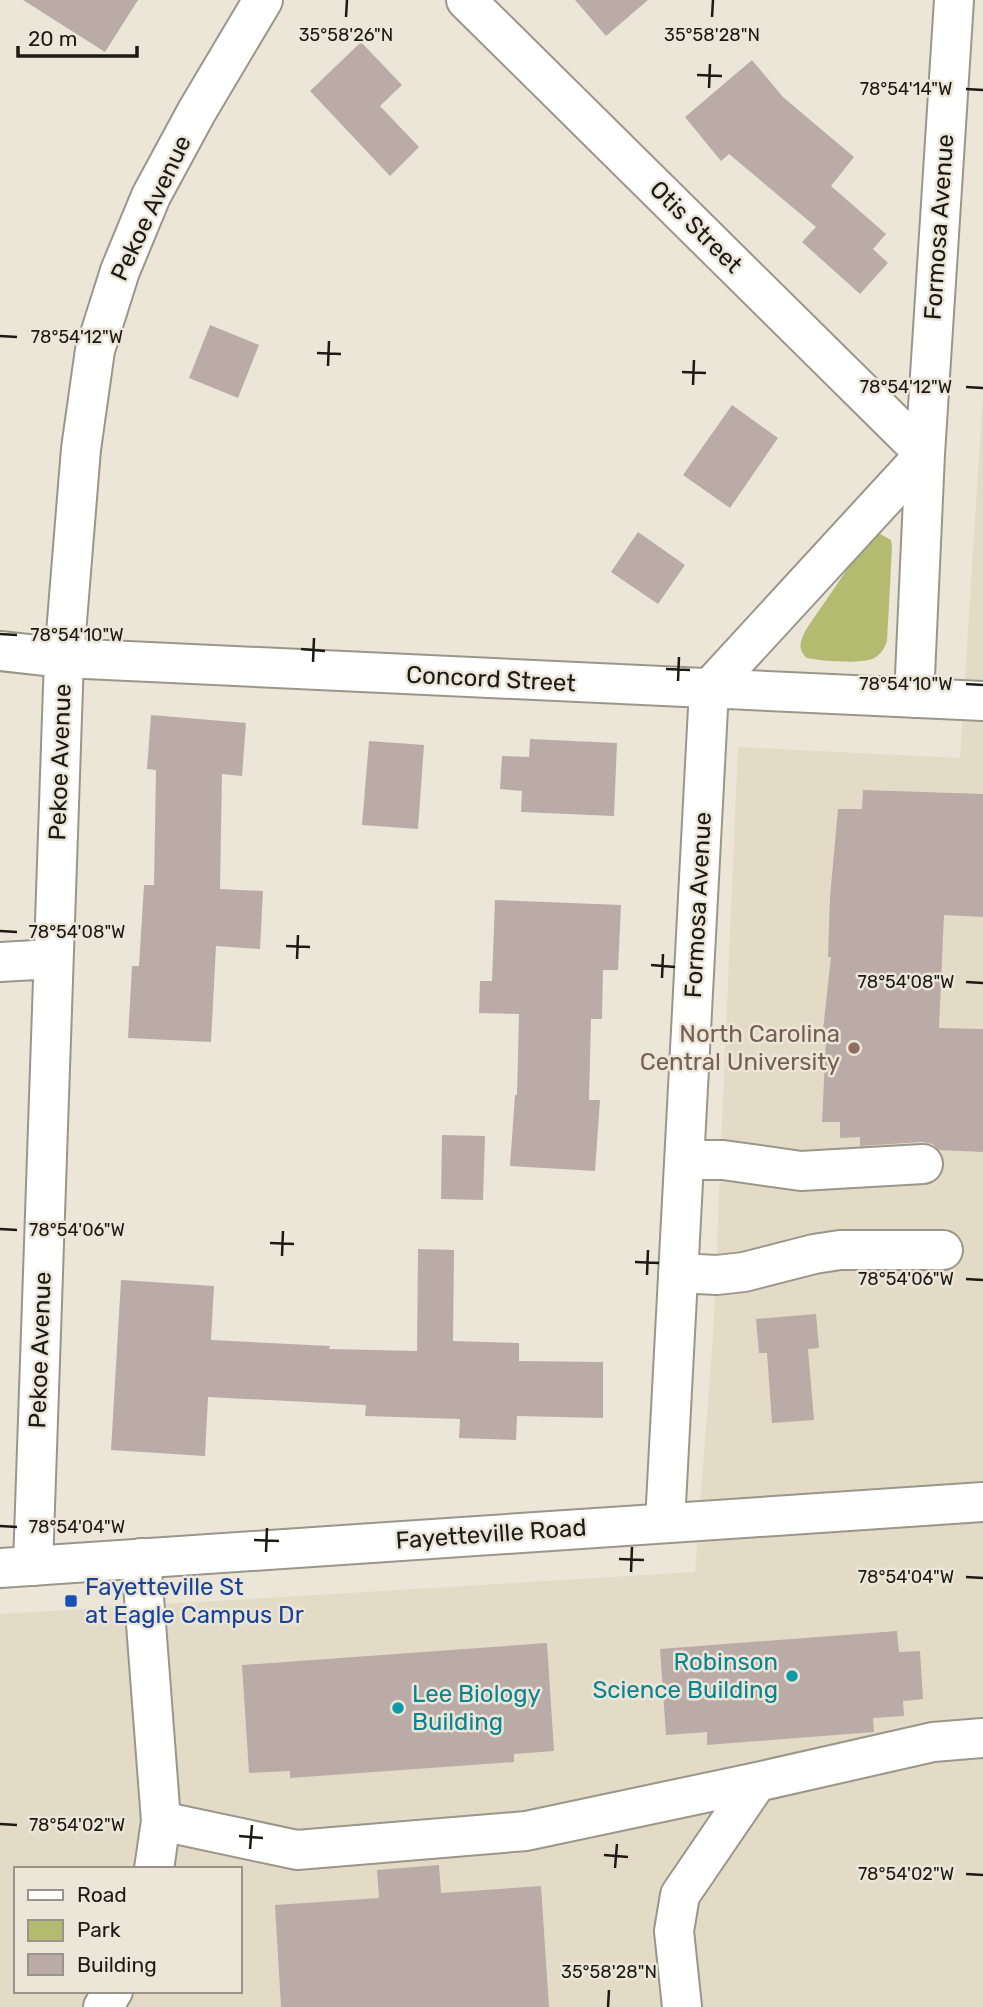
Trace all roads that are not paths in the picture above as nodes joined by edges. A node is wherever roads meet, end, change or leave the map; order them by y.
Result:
1 (263, 0) edge
2 (467, 0) edge
3 (954, 0) edge
4 (925, 454) junction
5 (0, 651) edge
6 (64, 658) junction
7 (709, 690) junction
8 (914, 698) junction
9 (983, 701) edge
10 (53, 959) junction
11 (0, 962) edge
12 (684, 1160) junction
13 (923, 1164) dead end
14 (943, 1250) dead end
15 (678, 1273) junction
16 (983, 1502) edge
17 (665, 1523) junction
18 (141, 1558) junction
19 (16, 1567) edge
20 (983, 1738) edge
21 (757, 1782) junction
22 (161, 1821) junction
23 (154, 1867) edge
24 (682, 2007) edge

1 - 6 street, Pekoe Avenue
2 - 4 street, Otis Street
3 - 4 street, Formosa Avenue
4 - 7 street
4 - 8 street, Formosa Avenue
5 - 6 street, Concord Street
6 - 7 street, Concord Street
6 - 10 street, Pekoe Avenue
7 - 8 street, Concord Street
7 - 12 street, Formosa Avenue
8 - 9 street, Concord Street
10 - 11 street
10 - 19 street, Pekoe Avenue
12 - 13 street
12 - 15 street, Formosa Avenue
14 - 15 street
15 - 17 street, Formosa Avenue
16 - 17 street, Fayetteville Road
17 - 18 street, Fayetteville Road
18 - 19 street, Fayetteville Road
18 - 22 street
20 - 21 street
21 - 22 street
21 - 24 street
22 - 23 street

